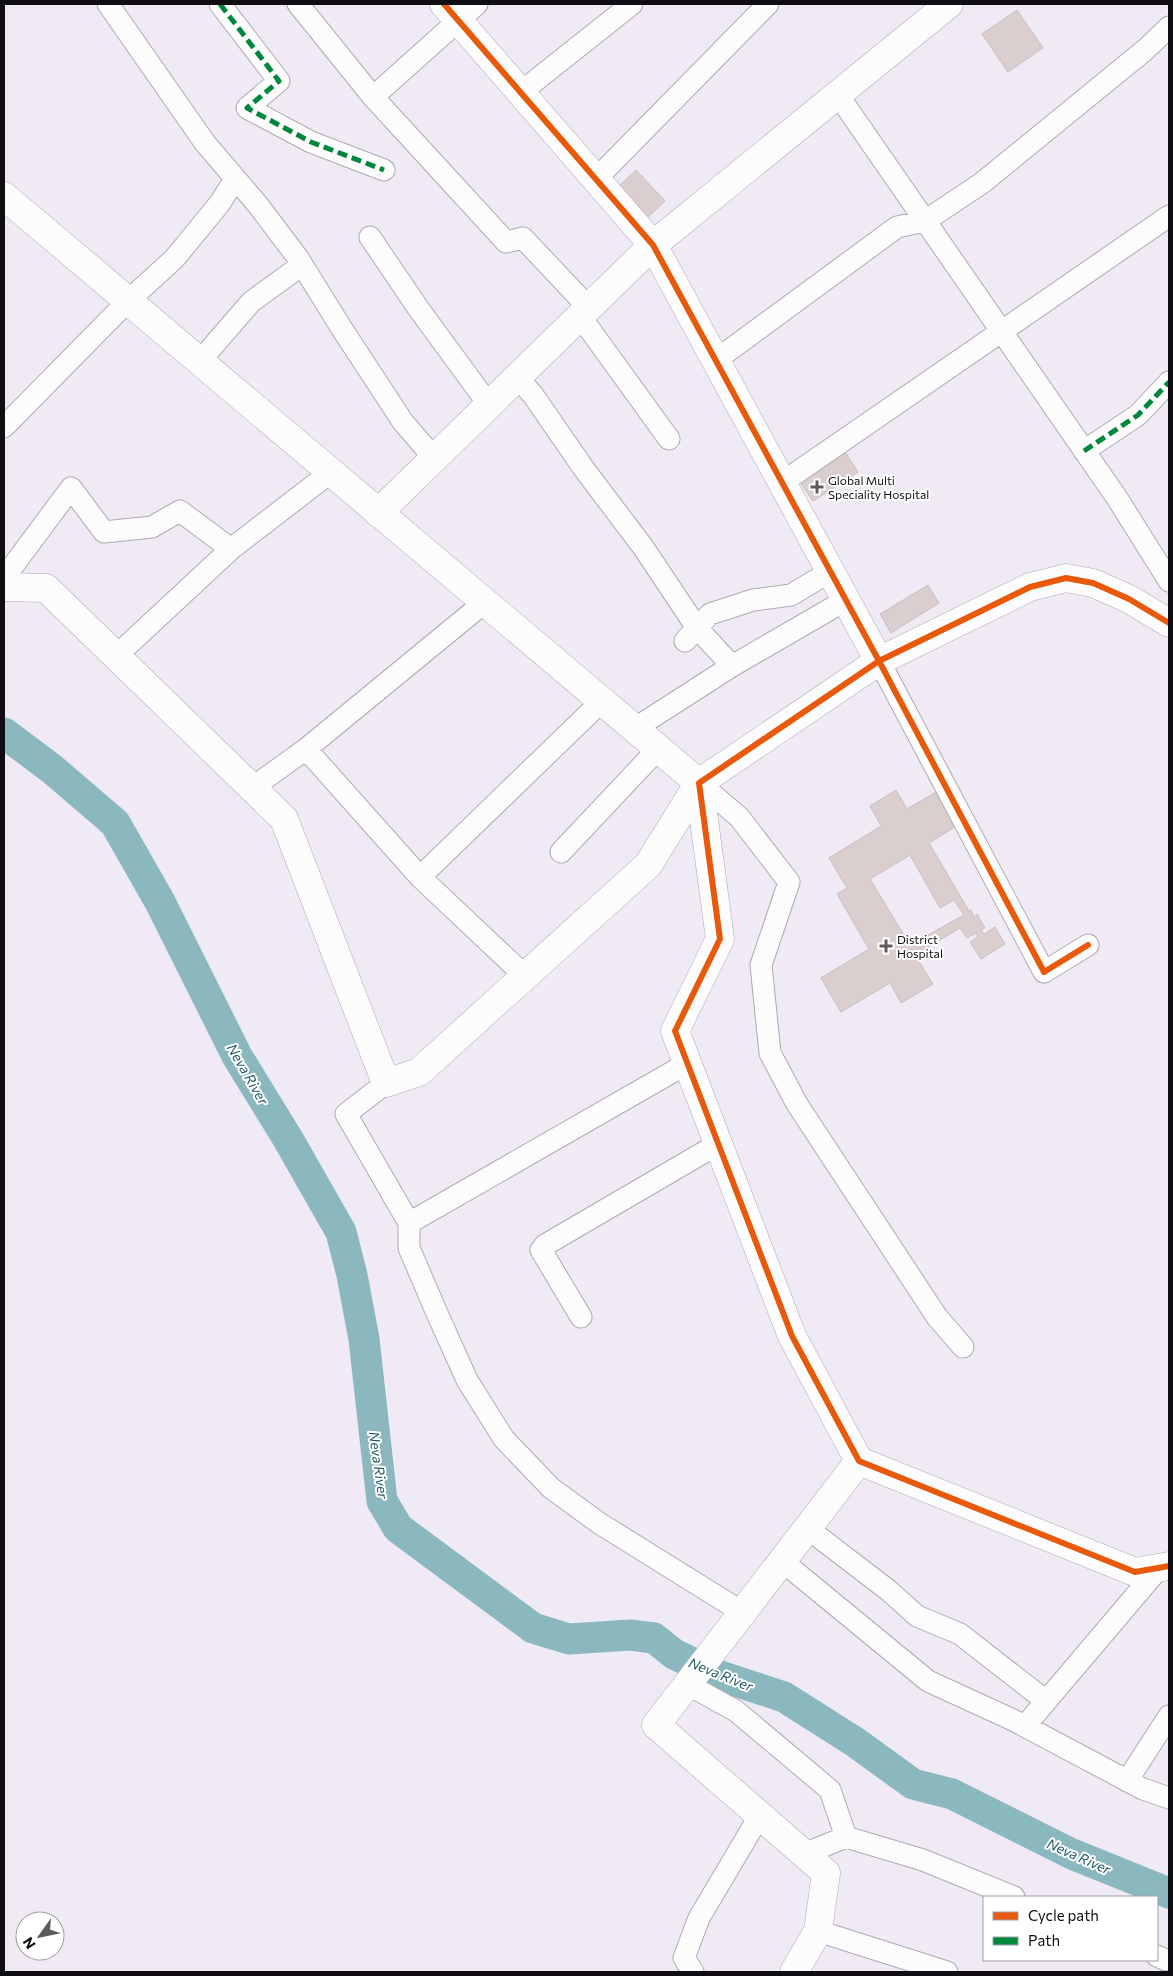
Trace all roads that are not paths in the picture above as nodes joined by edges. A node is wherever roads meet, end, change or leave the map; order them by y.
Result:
1 (108, 4) edge
2 (220, 4) edge
3 (298, 4) edge
4 (632, 4) edge
5 (768, 4) edge
6 (949, 4) edge
7 (459, 9) edge
8 (1169, 27) edge
9 (521, 92) junction
10 (838, 95) junction
11 (373, 97) junction
12 (384, 170) dead end
13 (236, 178) junction
14 (596, 179) junction
15 (4, 196) edge
16 (1169, 216) edge
17 (925, 220) junction
18 (370, 237) dead end
19 (653, 245) junction
20 (302, 265) junction
21 (128, 301) junction
22 (584, 312) junction
23 (1002, 332) junction
24 (716, 360) junction
25 (200, 361) junction
26 (517, 377) junction
27 (1167, 392) edge
28 (490, 405) junction
29 (4, 427) edge
30 (669, 439) dead end
31 (1084, 451) junction
32 (434, 458) junction
33 (331, 472) junction
34 (782, 482) junction
35 (378, 513) junction
36 (231, 549) junction
37 (831, 571) junction
38 (4, 578) edge
39 (1169, 581) edge
40 (4, 587) edge
41 (846, 600) junction
42 (485, 602) junction
43 (1169, 623) edge
44 (691, 634) junction
45 (116, 656) junction
46 (880, 661) junction
47 (732, 666) junction
48 (602, 701) junction
49 (634, 729) junction
50 (306, 749) junction
51 (658, 749) junction
52 (699, 783) junction
53 (252, 788) junction
54 (561, 852) dead end
55 (420, 877) junction
56 (1088, 944) dead end
57 (524, 976) junction
58 (688, 1063) junction
59 (386, 1083) junction
60 (718, 1144) junction
61 (409, 1223) junction
62 (581, 1317) dead end
63 (963, 1347) dead end
64 (859, 1461) junction
65 (807, 1528) junction
66 (782, 1561) junction
67 (1164, 1567) edge
68 (742, 1612) junction
69 (687, 1684) junction
70 (1046, 1701) junction
71 (1169, 1716) edge
72 (1025, 1726) junction
73 (1127, 1781) junction
74 (1169, 1798) edge
75 (760, 1815) junction
76 (846, 1837) junction
77 (804, 1854) junction
78 (1012, 1896) edge
79 (818, 1931) junction
80 (694, 1972) edge
81 (794, 1972) edge
82 (947, 1972) edge

1 - 13 street
2 - 12 street
3 - 11 street
4 - 9 street
5 - 14 street
6 - 10 street
7 - 9 street
7 - 11 street
8 - 17 street
9 - 14 street
10 - 17 street
10 - 19 street
11 - 22 street
13 - 20 street
13 - 21 street
14 - 19 street
15 - 21 street
16 - 23 street
17 - 23 street
17 - 24 street
18 - 28 street
19 - 22 street
19 - 24 street
20 - 25 street
20 - 32 street
21 - 25 street
21 - 29 street
22 - 26 street
22 - 30 street
23 - 31 street
23 - 34 street
24 - 34 street
25 - 33 street
26 - 28 street
26 - 44 street
27 - 31 street
28 - 32 street
31 - 39 street
32 - 35 street
33 - 35 street
33 - 36 street
34 - 37 street
35 - 42 street
36 - 38 street
36 - 45 street
37 - 41 street
37 - 44 street
40 - 45 street
41 - 46 street
41 - 47 street
42 - 48 street
42 - 50 street
43 - 46 street
44 - 47 street
45 - 53 street
46 - 52 street
46 - 56 street
47 - 49 street
48 - 49 street
48 - 55 street
49 - 51 street
50 - 53 street
50 - 55 street
51 - 52 street
51 - 54 street
52 - 57 street
52 - 58 street
52 - 63 street
53 - 59 street
55 - 57 street
57 - 59 street
58 - 60 street
58 - 61 street
59 - 61 street
60 - 62 street
60 - 64 street
61 - 68 street
64 - 65 street
64 - 67 street
65 - 66 street
65 - 70 street
66 - 68 street
66 - 72 street
67 - 70 street
68 - 69 street
69 - 75 street
69 - 76 street
70 - 72 street
71 - 73 street
72 - 73 street
73 - 74 street
75 - 77 street
75 - 80 street
76 - 77 street
76 - 78 street
77 - 79 street
79 - 81 street
79 - 82 street

